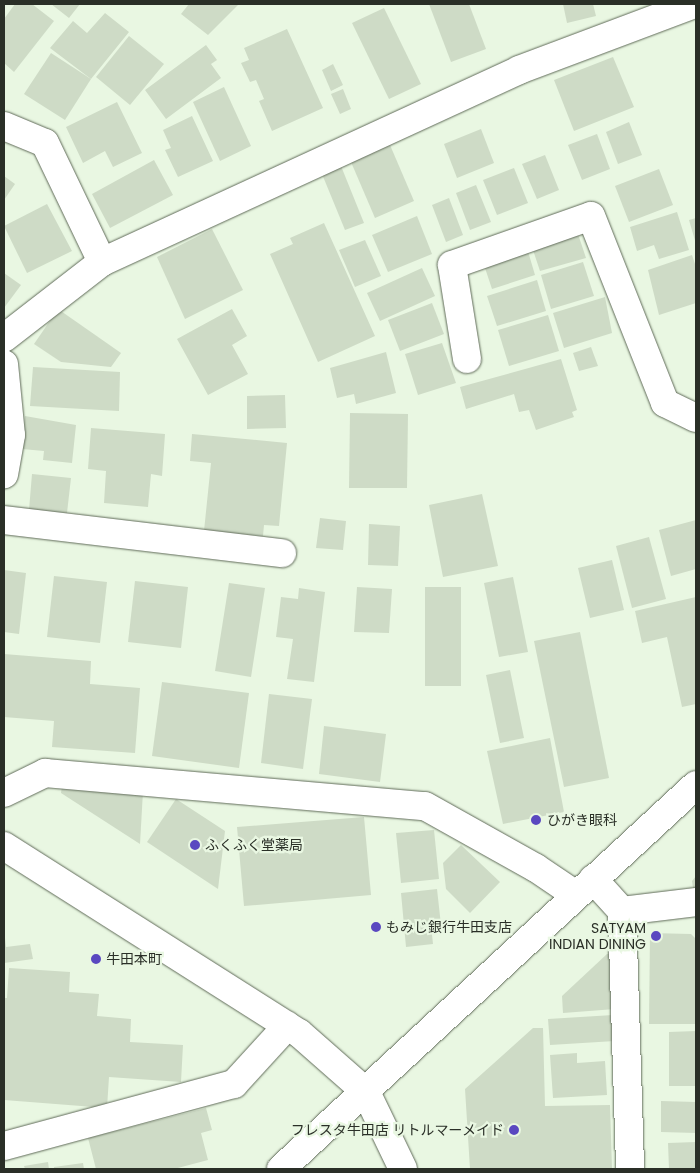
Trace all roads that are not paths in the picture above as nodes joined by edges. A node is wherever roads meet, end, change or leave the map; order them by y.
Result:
1 (685, 6) edge
2 (4, 126) edge
3 (102, 262) junction
4 (4, 338) edge
5 (467, 359) dead end
6 (4, 364) edge
7 (696, 418) edge
8 (4, 474) edge
9 (4, 520) edge
10 (282, 553) dead end
11 (696, 785) edge
12 (4, 793) edge
13 (4, 846) edge
14 (584, 887) junction
15 (696, 902) edge
16 (622, 911) junction
17 (287, 1026) junction
18 (366, 1092) junction
19 (4, 1146) edge
20 (281, 1169) edge
21 (403, 1169) edge
22 (630, 1169) edge

1 - 3 street
2 - 3 street
3 - 4 street
5 - 7 street
6 - 8 street
9 - 10 street
11 - 14 street
12 - 14 street
13 - 17 street
14 - 16 street
14 - 18 street
15 - 16 street
16 - 22 street
17 - 18 street
17 - 19 street
18 - 20 street
18 - 21 street

